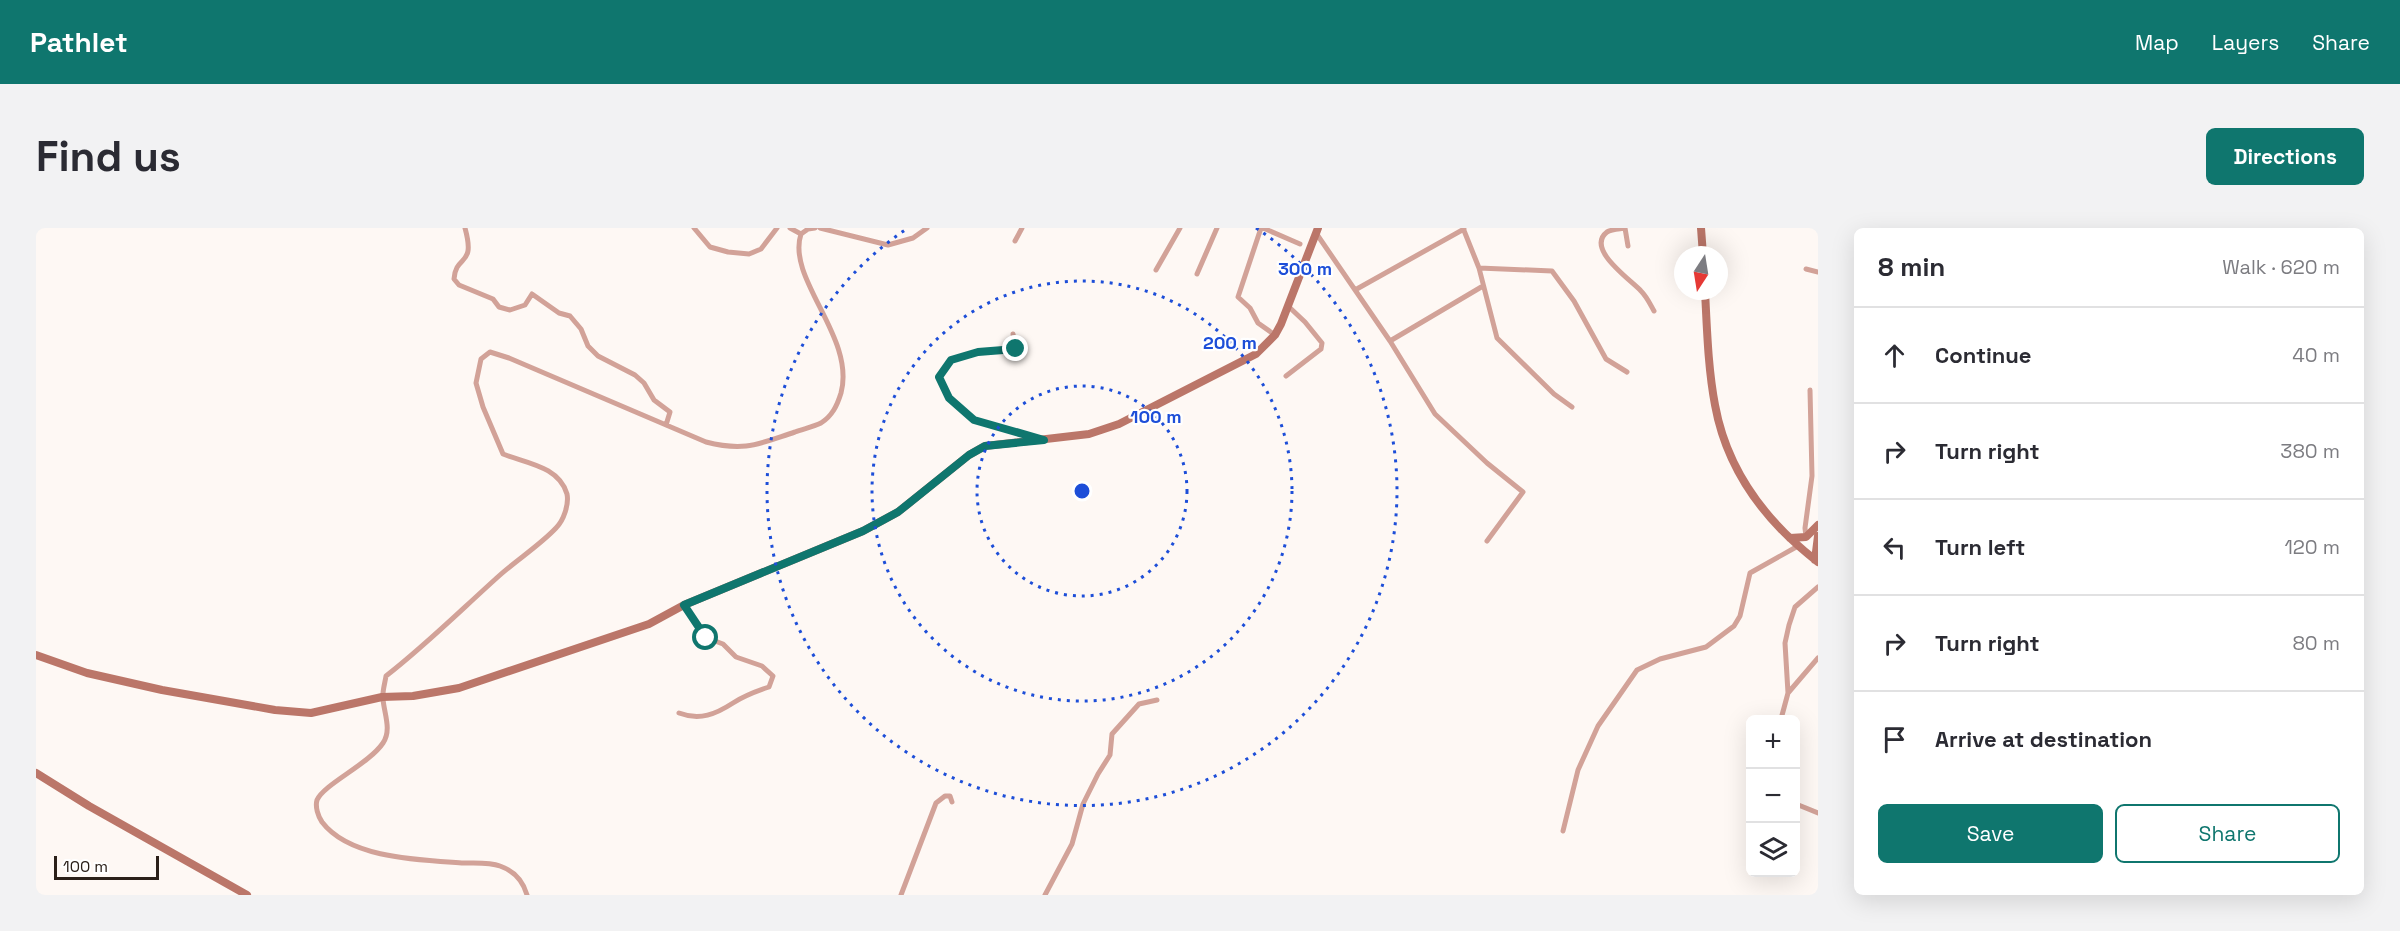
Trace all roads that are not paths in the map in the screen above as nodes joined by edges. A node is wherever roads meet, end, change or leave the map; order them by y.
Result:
1 (465, 228) edge
2 (694, 228) edge
3 (777, 228) edge
4 (790, 228) edge
5 (815, 228) edge
6 (820, 228) edge
7 (927, 228) edge
8 (1022, 228) edge
9 (1180, 228) edge
10 (1217, 228) edge
11 (1262, 228) edge
12 (1463, 228) edge
13 (1625, 228) edge
14 (1701, 228) edge
15 (1317, 230) edge
16 (801, 234) junction
17 (1015, 241) dead end
18 (1300, 244) dead end
19 (1628, 246) dead end
20 (1702, 246) edge
21 (1479, 268) junction
22 (1806, 269) dead end
23 (1156, 270) dead end
24 (1818, 272) edge
25 (1197, 274) dead end
26 (1483, 285) junction
27 (1355, 290) junction
28 (1705, 300) edge
29 (1288, 306) junction
30 (1654, 311) dead end
31 (1013, 334) dead end
32 (1275, 335) junction
33 (1390, 341) junction
34 (1627, 372) dead end
35 (1286, 376) dead end
36 (1810, 390) dead end
37 (1572, 407) dead end
38 (666, 425) junction
39 (1044, 440) junction
40 (1818, 525) edge
41 (1818, 536) edge
42 (1806, 537) junction
43 (1790, 538) junction
44 (1487, 541) dead end
45 (1798, 546) junction
46 (1817, 560) edge
47 (1818, 587) edge
48 (684, 605) junction
49 (36, 655) edge
50 (1818, 658) edge
51 (1788, 693) junction
52 (382, 698) junction
53 (1157, 700) dead end
54 (679, 713) dead end
55 (1782, 715) edge
56 (36, 773) edge
57 (952, 802) dead end
58 (1800, 806) edge
59 (1818, 813) edge
60 (1563, 831) dead end
61 (247, 895) edge
62 (527, 895) edge
63 (901, 895) edge
64 (1045, 895) edge

1 - 38 street
2 - 3 street
4 - 16 street
5 - 16 street
6 - 7 street
8 - 17 street
9 - 23 street
10 - 25 street
11 - 18 street
11 - 32 street
12 - 21 street
12 - 27 street
13 - 19 street
13 - 30 street
14 - 20 main road
15 - 27 street
15 - 29 main road
16 - 38 street
21 - 26 street
21 - 34 street
22 - 24 street
26 - 33 street
26 - 37 street
27 - 33 street
28 - 43 main road
29 - 32 main road
29 - 35 street
31 - 39 street
32 - 39 main road
33 - 44 street
36 - 42 street
38 - 52 street
39 - 48 main road
40 - 42 main road
41 - 46 main road
42 - 43 main road
43 - 45 main road
45 - 46 main road
45 - 60 street
47 - 51 street
48 - 52 main road
48 - 54 street
49 - 52 main road
50 - 51 street
51 - 55 street
52 - 62 street
53 - 64 street
56 - 61 main road
57 - 63 street
58 - 59 street

